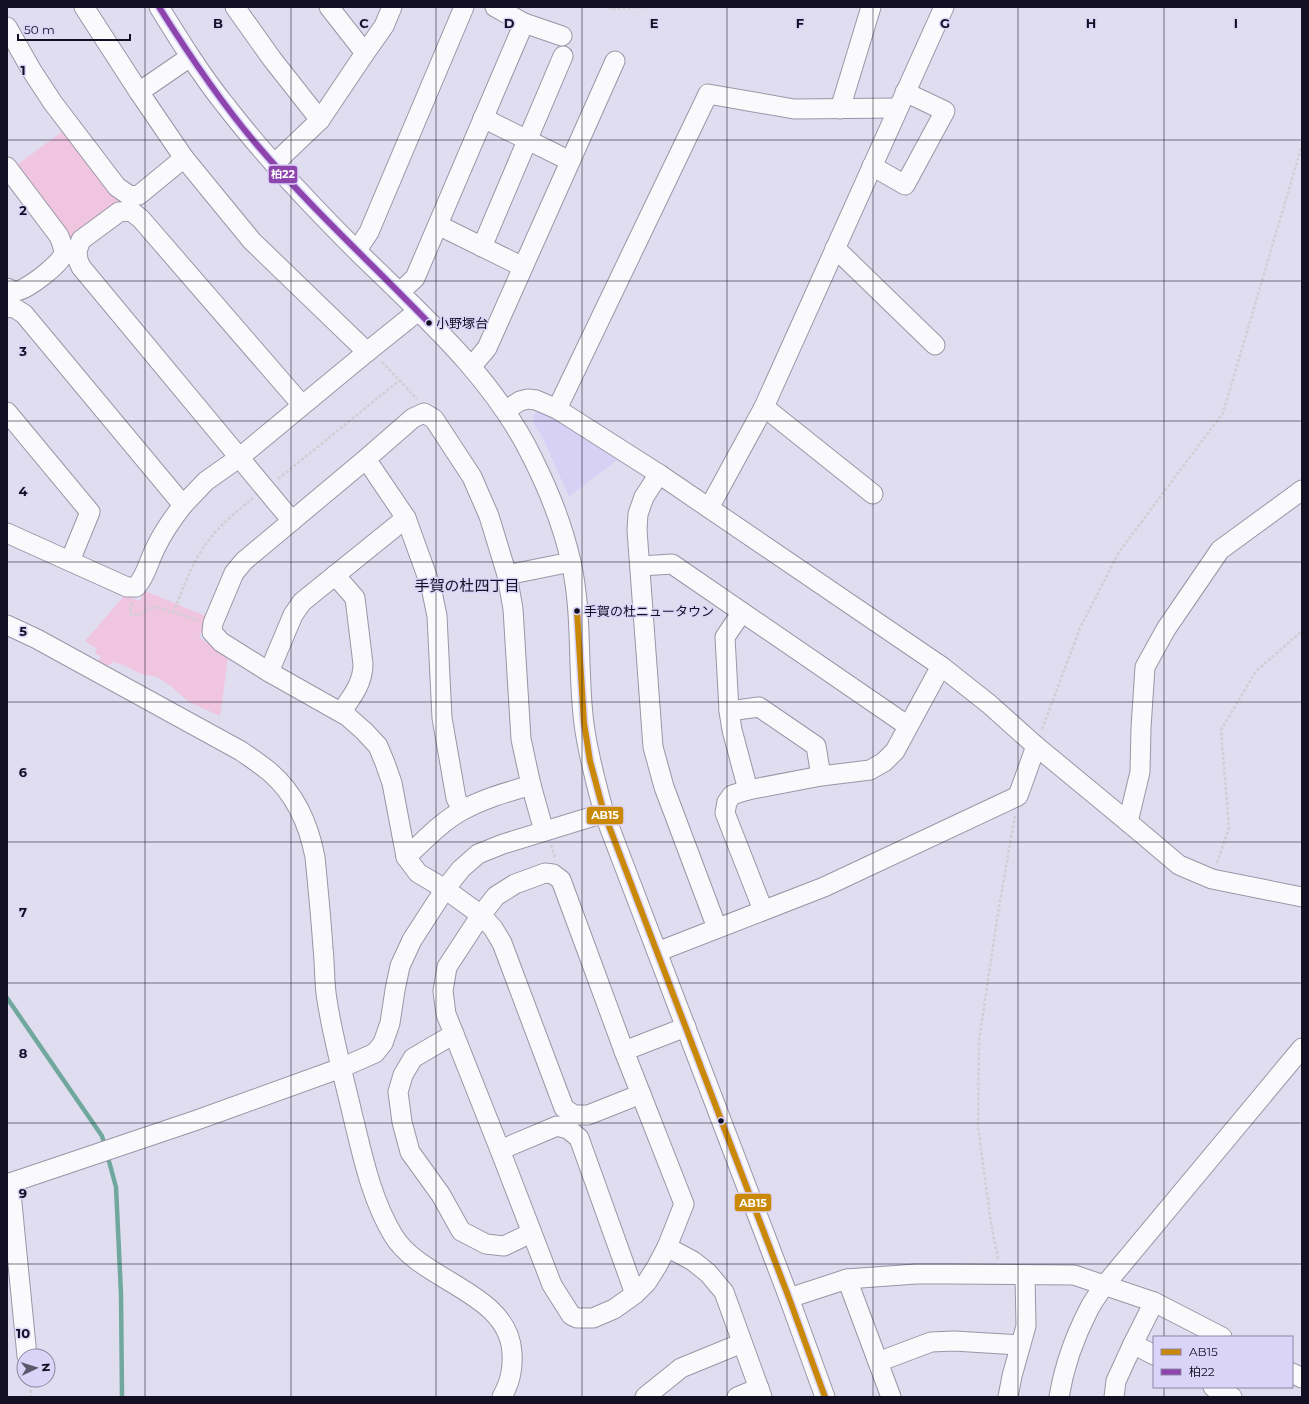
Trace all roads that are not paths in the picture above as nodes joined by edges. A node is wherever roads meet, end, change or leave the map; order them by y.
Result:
1 (84, 7) edge
2 (159, 7) edge
3 (235, 7) edge
4 (329, 7) edge
5 (392, 7) edge
6 (464, 7) edge
7 (495, 7) edge
8 (871, 7) edge
9 (944, 7) edge
10 (524, 23) junction
11 (7, 27) edge
12 (562, 36) dead end
13 (365, 53) junction
14 (563, 56) dead end
15 (190, 57) junction
16 (615, 60) dead end
17 (139, 92) junction
18 (902, 100) junction
19 (840, 109) junction
20 (483, 118) junction
21 (320, 120) junction
22 (528, 140) junction
23 (184, 158) junction
24 (570, 161) junction
25 (274, 164) junction
26 (872, 166) junction
27 (7, 167) edge
28 (438, 225) junction
29 (482, 247) junction
30 (835, 248) junction
31 (357, 250) junction
32 (523, 267) junction
33 (7, 288) edge
34 (400, 292) junction
35 (7, 308) edge
36 (418, 311) junction
37 (935, 345) dead end
38 (367, 352) junction
39 (472, 366) junction
40 (302, 405) junction
41 (764, 407) junction
42 (557, 409) junction
43 (506, 410) junction
44 (7, 412) edge
45 (240, 457) junction
46 (366, 459) junction
47 (660, 474) junction
48 (1302, 490) edge
49 (874, 494) dead end
50 (183, 505) junction
51 (708, 508) junction
52 (406, 518) junction
53 (292, 521) junction
54 (7, 533) edge
55 (70, 561) junction
56 (571, 562) junction
57 (641, 566) junction
58 (335, 575) junction
59 (507, 575) junction
60 (742, 612) junction
61 (7, 625) edge
62 (941, 666) junction
63 (269, 672) junction
64 (729, 711) junction
65 (341, 712) junction
66 (908, 726) junction
67 (1036, 746) junction
68 (821, 776) junction
69 (531, 785) junction
70 (748, 790) junction
71 (462, 810) junction
72 (604, 813) junction
73 (1128, 822) junction
74 (544, 831) junction
75 (406, 858) junction
76 (445, 889) junction
77 (1302, 897) edge
78 (763, 910) junction
79 (481, 914) junction
80 (717, 928) junction
81 (657, 952) junction
82 (686, 1027) junction
83 (454, 1034) junction
84 (1302, 1048) edge
85 (624, 1051) junction
86 (341, 1068) junction
87 (641, 1094) junction
88 (500, 1150) junction
89 (8, 1184) edge
90 (531, 1233) junction
91 (667, 1247) junction
92 (1025, 1276) junction
93 (847, 1280) junction
94 (1104, 1286) junction
95 (635, 1294) junction
96 (789, 1298) junction
97 (1154, 1302) junction
98 (1220, 1336) edge
99 (742, 1343) junction
100 (1133, 1344) junction
101 (1020, 1345) junction
102 (26, 1348) edge
103 (1153, 1354) edge
104 (878, 1362) junction
105 (1293, 1374) edge
106 (1302, 1378) edge
107 (761, 1392) edge
108 (502, 1397) edge
109 (645, 1397) edge
110 (736, 1397) edge
111 (825, 1397) edge
112 (891, 1397) edge
113 (1008, 1397) edge
114 (1059, 1397) edge
115 (1114, 1397) edge

1 - 17 street
2 - 15 street
3 - 21 street
4 - 13 street
5 - 13 street
6 - 31 street
7 - 10 street
8 - 19 street
9 - 18 street
10 - 12 street
10 - 20 street
11 - 23 street
13 - 21 street
14 - 22 street
15 - 17 street
15 - 25 street
16 - 24 street
17 - 23 street
18 - 19 street
18 - 26 street
18 - 26 street
19 - 42 street
20 - 22 street
20 - 28 street
21 - 25 street
22 - 24 street
22 - 29 street
23 - 38 street
24 - 32 street
25 - 31 street
26 - 30 street
27 - 33 street
28 - 29 street
28 - 34 street
29 - 32 street
30 - 37 street
30 - 41 street
31 - 34 street
32 - 39 street
34 - 36 street
35 - 50 street
36 - 38 street
36 - 39 street
38 - 40 street
39 - 43 street
40 - 45 street
40 - 45 street
41 - 49 street
41 - 51 street
42 - 43 street
42 - 47 street
43 - 56 street
44 - 55 street
45 - 50 street
45 - 53 street
46 - 52 street
46 - 53 street
46 - 59 street
47 - 51 street
47 - 57 street
48 - 73 street
50 - 55 street
51 - 62 street
52 - 58 street
52 - 71 street
53 - 63 street
54 - 55 street
56 - 59 street
56 - 72 street
57 - 60 street
57 - 80 street
58 - 63 street
58 - 65 street
59 - 69 street
60 - 64 street
60 - 66 street
61 - 86 street
62 - 66 street
62 - 67 street
63 - 65 street
64 - 68 street
64 - 70 street
65 - 75 street
66 - 68 street
67 - 73 street
67 - 78 street
68 - 70 street
69 - 71 street
69 - 74 street
70 - 78 street
71 - 75 street
72 - 74 street
72 - 81 street
73 - 77 street
74 - 76 street
75 - 76 street
76 - 79 street
76 - 86 street
78 - 80 street
79 - 83 street
79 - 85 street
79 - 87 street
80 - 81 street
81 - 82 street
82 - 85 street
82 - 96 street
83 - 88 street
83 - 90 street
84 - 94 street
85 - 87 street
86 - 89 street
86 - 108 street
87 - 91 street
88 - 90 street
88 - 95 street
89 - 102 street
90 - 95 street
91 - 95 street
91 - 99 street
92 - 93 street
92 - 94 street
92 - 101 street
93 - 96 street
93 - 104 street
94 - 97 street
94 - 114 street
96 - 111 street
97 - 98 street
97 - 100 street
99 - 107 street
99 - 109 street
100 - 103 street
100 - 115 street
101 - 104 street
101 - 113 street
104 - 112 street
105 - 106 street
107 - 110 street

